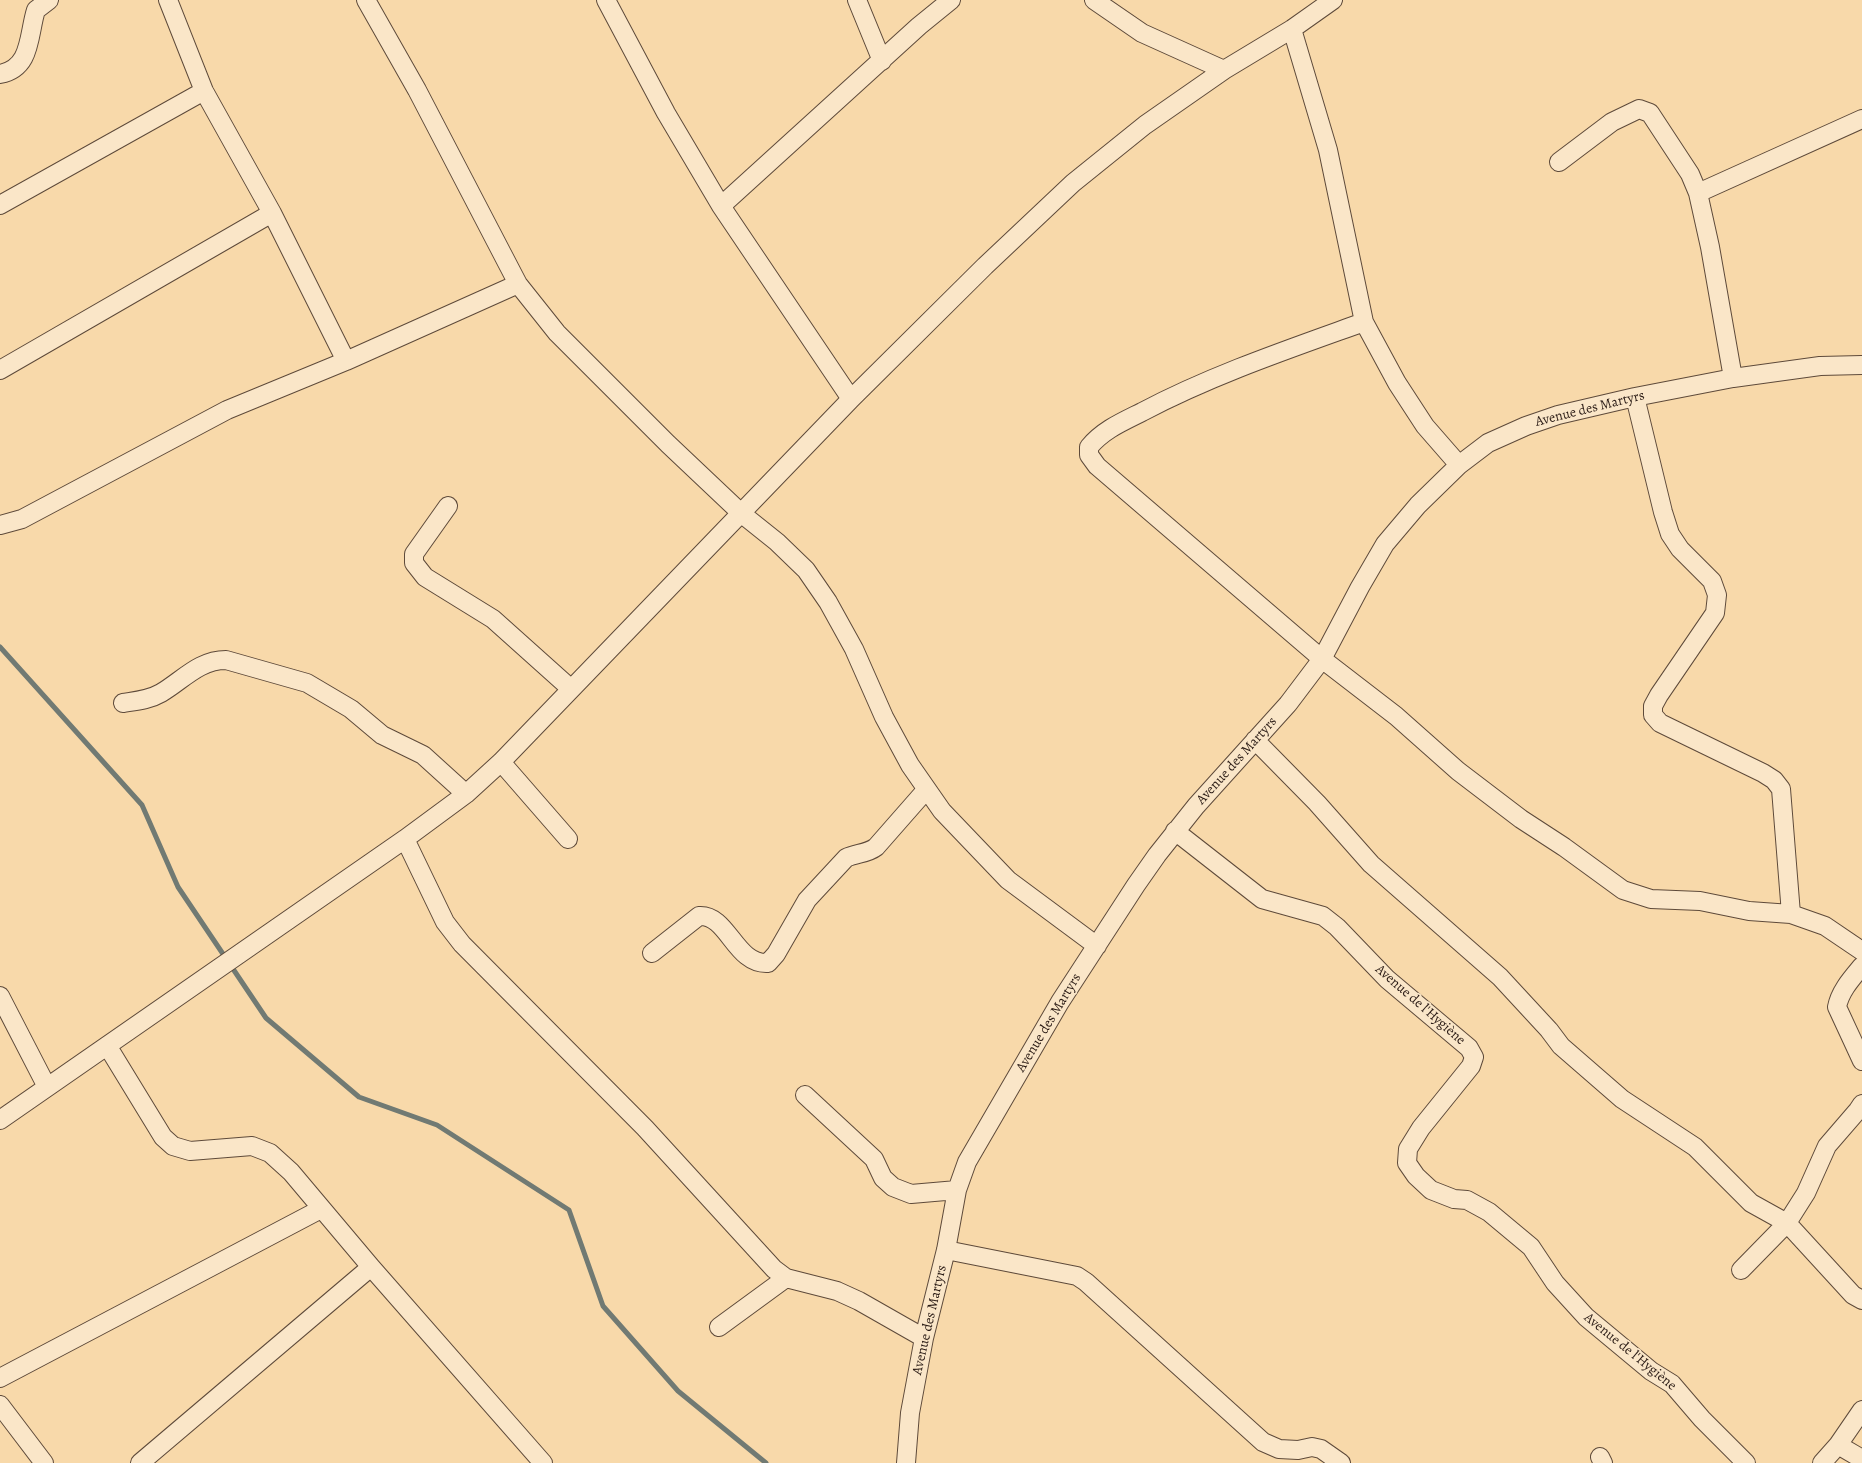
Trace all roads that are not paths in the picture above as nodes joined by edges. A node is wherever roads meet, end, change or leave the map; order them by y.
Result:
1 (49, 0) edge
2 (168, 0) edge
3 (366, 0) edge
4 (606, 0) edge
5 (857, 0) edge
6 (951, 0) edge
7 (1094, 0) edge
8 (1333, 0) edge
9 (1292, 29) junction
10 (882, 61) junction
11 (1224, 70) junction
12 (0, 74) edge
13 (204, 91) junction
14 (1862, 119) edge
15 (1559, 162) dead end
16 (1698, 193) junction
17 (0, 205) edge
18 (721, 206) junction
19 (272, 213) junction
20 (518, 284) junction
21 (1364, 322) junction
22 (346, 361) junction
23 (1862, 365) edge
24 (0, 370) edge
25 (1733, 378) junction
26 (1635, 397) junction
27 (851, 399) junction
28 (1459, 465) junction
29 (448, 506) dead end
30 (742, 514) junction
31 (0, 525) edge
32 (1322, 659) junction
33 (570, 688) junction
34 (123, 702) dead end
35 (1255, 740) junction
36 (501, 762) junction
37 (926, 790) junction
38 (466, 794) junction
39 (1175, 831) junction
40 (406, 839) junction
41 (568, 839) dead end
42 (1791, 914) junction
43 (1097, 946) junction
44 (1862, 951) edge
45 (652, 953) dead end
46 (1862, 966) edge
47 (0, 996) edge
48 (108, 1047) junction
49 (1862, 1061) edge
50 (47, 1087) junction
51 (805, 1095) dead end
52 (1862, 1104) edge
53 (0, 1120) edge
54 (957, 1190) junction
55 (321, 1209) junction
56 (1786, 1223) junction
57 (946, 1250) junction
58 (371, 1267) junction
59 (1742, 1270) dead end
60 (786, 1278) junction
61 (1862, 1300) edge
62 (719, 1327) dead end
63 (924, 1338) junction
64 (0, 1378) edge
65 (0, 1406) edge
66 (1862, 1410) edge
67 (1838, 1445) junction
68 (1862, 1459) edge
69 (44, 1463) edge
70 (140, 1463) edge
71 (543, 1463) edge
72 (906, 1463) edge
73 (1341, 1463) edge
74 (1746, 1463) edge
75 (1822, 1463) edge

1 - 12 street
2 - 13 street
3 - 20 street
4 - 18 street
5 - 10 street
6 - 10 street
7 - 11 street
8 - 9 street
9 - 11 street
9 - 21 street
10 - 18 street
11 - 27 street
13 - 17 street
13 - 19 street
14 - 16 street
15 - 16 street
16 - 25 street
18 - 27 street
19 - 22 street
19 - 24 street
20 - 22 street
20 - 30 street
21 - 28 street
21 - 32 street
22 - 31 street
23 - 25 street, Avenue des Martyrs
25 - 26 street, Avenue des Martyrs
26 - 28 street, Avenue des Martyrs
26 - 42 street
27 - 30 street
28 - 32 street, Avenue des Martyrs
29 - 33 street
30 - 33 street
30 - 37 street
32 - 35 street, Avenue des Martyrs
32 - 42 street
33 - 36 street
34 - 38 street
35 - 39 street, Avenue des Martyrs
35 - 56 street
36 - 38 street
36 - 41 street
37 - 43 street
37 - 45 street
38 - 40 street
39 - 43 street, Avenue des Martyrs
39 - 74 street, Avenue de l'Hygiène
40 - 48 street
40 - 60 street
42 - 44 street
43 - 54 street, Avenue des Martyrs
46 - 49 street
47 - 50 street
48 - 50 street
48 - 55 street
50 - 53 street
51 - 54 street
52 - 56 street
54 - 57 street, Avenue des Martyrs
55 - 58 street
55 - 64 street
56 - 59 street
56 - 61 street
57 - 63 street, Avenue des Martyrs
57 - 73 street
58 - 70 street
58 - 71 street
60 - 62 street
60 - 63 street
63 - 72 street, Avenue des Martyrs
65 - 69 street
66 - 67 street
67 - 68 street
67 - 75 street

